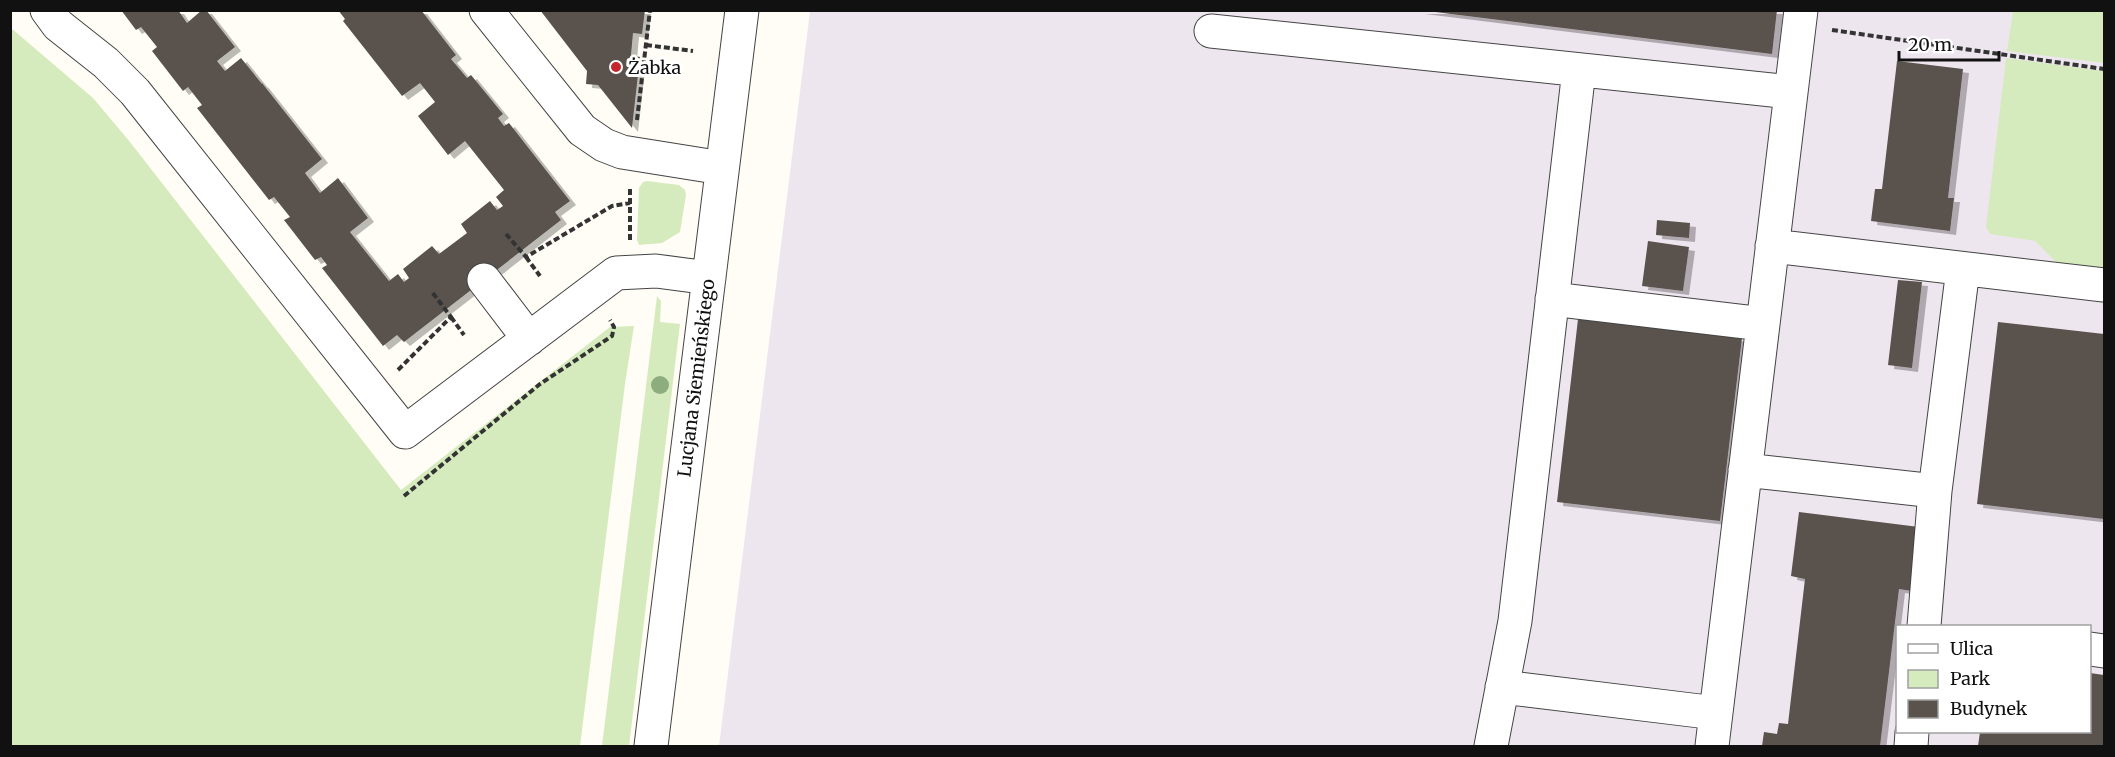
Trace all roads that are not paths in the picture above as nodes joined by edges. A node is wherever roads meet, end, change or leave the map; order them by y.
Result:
1 (47, 10) edge
2 (486, 10) edge
3 (742, 10) edge
4 (1800, 18) edge
5 (1211, 31) dead end
6 (1579, 70) junction
7 (1791, 92) junction
8 (722, 168) junction
9 (1772, 246) junction
10 (1963, 268) junction
11 (709, 279) junction
12 (484, 280) dead end
13 (2104, 285) edge
14 (1552, 299) junction
15 (1763, 324) junction
16 (529, 339) junction
17 (1745, 470) junction
18 (1935, 490) junction
19 (1924, 625) edge
20 (1502, 687) junction
21 (1716, 713) junction
22 (651, 747) edge
23 (1491, 747) edge
24 (1713, 747) edge

1 - 16 street
2 - 8 street
3 - 8 street, Lucjana Siemieńskiego
4 - 7 street
5 - 6 street
6 - 7 street
6 - 14 street
7 - 9 street
8 - 11 street, Lucjana Siemieńskiego
9 - 10 street
9 - 15 street
10 - 13 street
10 - 18 street
11 - 16 street
11 - 22 street, Lucjana Siemieńskiego
12 - 16 street
14 - 15 street
14 - 20 street
15 - 17 street
17 - 18 street
17 - 21 street
18 - 19 street
20 - 21 street
20 - 23 street
21 - 24 street

